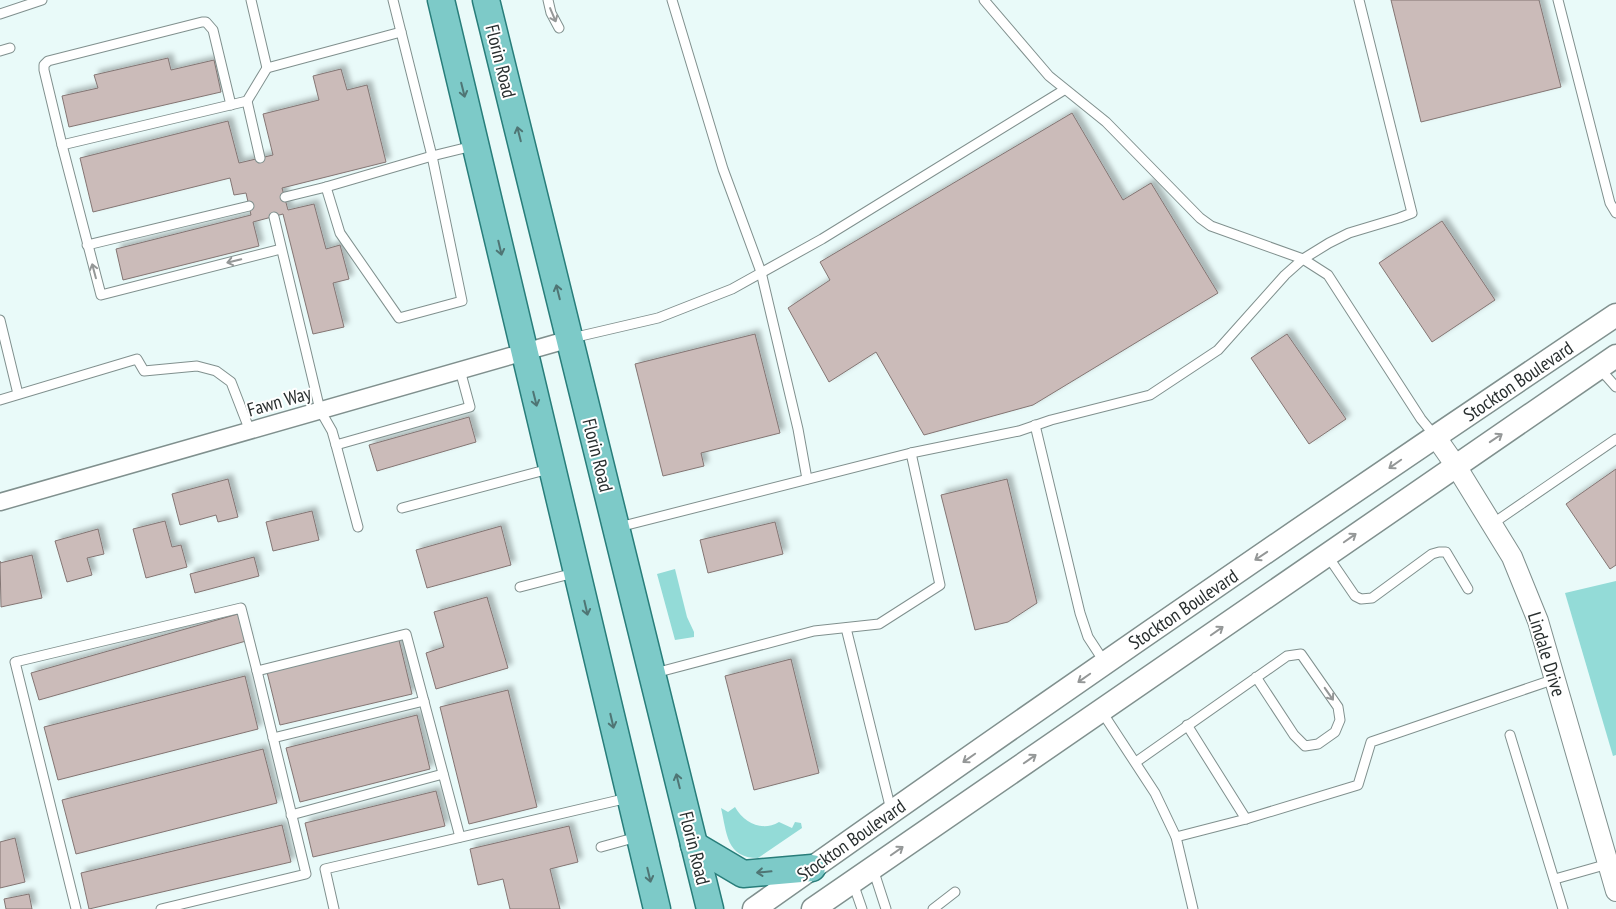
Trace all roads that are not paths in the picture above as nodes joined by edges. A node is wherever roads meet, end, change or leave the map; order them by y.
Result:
1 (41, 0) edge
2 (251, 0) edge
3 (393, 0) edge
4 (440, 0) edge
5 (486, 0) edge
6 (548, 0) edge
7 (672, 0) edge
8 (984, 0) edge
9 (1359, 0) edge
10 (1558, 0) edge
11 (0, 14) edge
12 (559, 28) dead end
13 (401, 32) junction
14 (10, 48) dead end
15 (0, 51) edge
16 (268, 68) junction
17 (1064, 90) junction
18 (247, 101) junction
19 (231, 105) junction
20 (62, 145) junction
21 (476, 145) junction
22 (432, 156) junction
23 (260, 158) dead end
24 (326, 186) junction
25 (284, 197) dead end
26 (249, 206) dead end
27 (1616, 212) edge
28 (274, 217) dead end
29 (87, 246) junction
30 (281, 250) junction
31 (1303, 259) junction
32 (761, 272) junction
33 (1616, 315) edge
34 (0, 320) edge
35 (570, 339) junction
36 (524, 352) junction
37 (1608, 362) edge
38 (460, 370) junction
39 (1616, 388) edge
40 (18, 394) junction
41 (0, 400) edge
42 (320, 410) junction
43 (1035, 425) junction
44 (250, 430) junction
45 (1435, 436) junction
46 (1616, 439) edge
47 (336, 445) junction
48 (911, 453) junction
49 (1456, 466) junction
50 (552, 469) junction
51 (807, 479) junction
52 (0, 502) edge
53 (402, 508) dead end
54 (1492, 524) junction
55 (358, 527) dead end
56 (616, 528) junction
57 (1327, 555) junction
58 (577, 573) junction
59 (520, 587) dead end
60 (1468, 589) dead end
61 (846, 628) junction
62 (1105, 663) junction
63 (256, 671) junction
64 (652, 674) junction
65 (1256, 677) junction
66 (1555, 679) junction
67 (424, 701) junction
68 (1101, 710) junction
69 (1187, 725) junction
70 (1510, 735) dead end
71 (272, 738) junction
72 (1136, 762) junction
73 (443, 774) junction
74 (630, 797) junction
75 (891, 812) junction
76 (291, 815) junction
77 (1246, 819) junction
78 (640, 836) junction
79 (460, 838) junction
80 (1176, 838) junction
81 (694, 845) junction
82 (601, 848) dead end
83 (1608, 864) junction
84 (812, 868) junction
85 (872, 868) junction
86 (1555, 879) junction
87 (853, 882) junction
88 (1616, 891) edge
89 (956, 892) dead end
90 (76, 909) edge
91 (161, 909) edge
92 (334, 909) edge
93 (658, 909) edge
94 (710, 909) edge
95 (754, 909) edge
96 (813, 909) edge
97 (862, 909) edge
98 (886, 909) edge
99 (933, 909) edge
100 (1193, 909) edge
101 (1563, 909) edge

1 - 11 lane
2 - 16 lane
3 - 13 lane
4 -> 21 main road
35 -> 5 main road, Florin Road
6 -> 12 lane
7 - 32 lane
8 - 17 lane
9 - 31 lane
10 - 27 lane
13 - 16 lane
13 - 22 lane
14 - 15 lane
16 - 18 lane
17 - 31 lane
17 - 32 lane
18 - 19 lane
18 - 23 lane
19 - 20 lane
19 - 20 lane
20 - 29 lane
21 - 22 lane
21 -> 36 main road
22 - 24 lane
22 - 24 lane
24 - 25 lane
26 - 29 lane
28 - 30 lane
30 -> 29 lane
30 - 42 lane
31 - 43 lane
31 - 45 lane
32 - 35 lane
32 - 51 lane
33 - 45 main road, Stockton Boulevard
34 - 40 lane
35 - 36 street, Fawn Way
35 - 56 main road, Florin Road
36 - 38 street, Fawn Way
36 -> 50 main road
37 - 39 lane
49 -> 37 main road, Stockton Boulevard
38 - 42 street, Fawn Way
38 - 47 lane
40 - 41 lane
40 - 44 lane
42 - 44 street, Fawn Way
42 - 47 lane
43 - 48 lane
43 - 62 lane
44 - 52 street, Fawn Way
45 - 49 street, Lindale Drive
45 -> 62 main road, Stockton Boulevard
46 - 54 lane
47 - 55 lane
48 - 51 lane
48 - 61 lane
49 - 54 street, Lindale Drive
57 -> 49 main road, Stockton Boulevard
50 - 53 lane
50 - 58 main road
51 - 56 lane
54 - 66 street, Lindale Drive
56 - 64 main road, Florin Road
57 - 60 lane
68 -> 57 main road, Stockton Boulevard
58 - 59 lane
58 -> 74 main road
61 - 64 lane
61 - 75 lane
62 -> 75 main road, Stockton Boulevard
63 - 67 lane
63 - 71 lane
63 - 90 lane
81 -> 64 main road, Florin Road
65 -> 65 lane
65 - 69 lane
66 - 77 lane
66 - 83 street, Lindale Drive
67 - 71 lane
67 - 73 lane
68 - 72 lane
85 -> 68 main road, Stockton Boulevard
69 - 72 lane
69 - 77 lane
70 - 86 lane
71 - 76 lane
72 - 80 lane
73 - 76 lane
73 - 79 lane
74 - 78 main road
74 - 79 lane
75 - 84 main road, Stockton Boulevard
76 - 91 lane
77 - 80 lane
78 - 82 lane
78 -> 93 main road
79 - 92 lane
80 - 100 lane
84 -> 81 main road
81 - 94 main road, Florin Road
83 - 86 lane
83 - 88 street, Lindale Drive
84 - 95 main road, Stockton Boulevard
85 - 87 main road, Stockton Boulevard
85 - 98 lane
86 - 101 lane
87 - 96 main road, Stockton Boulevard
87 - 97 lane
89 - 99 lane

